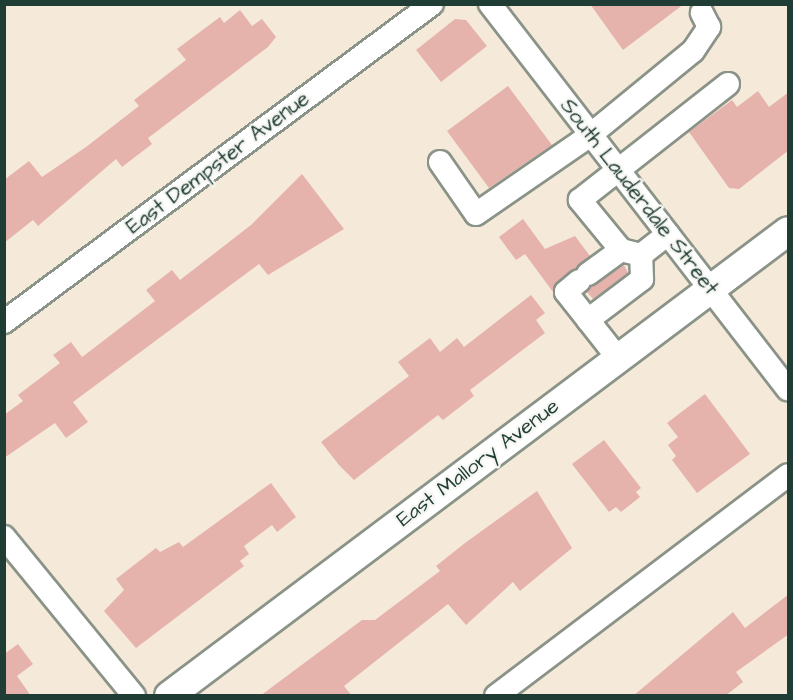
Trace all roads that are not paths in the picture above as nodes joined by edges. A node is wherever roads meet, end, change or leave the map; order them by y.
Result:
1 (432, 4) edge
2 (490, 4) edge
3 (702, 13) dead end
4 (728, 84) dead end
5 (589, 136) junction
6 (440, 162) dead end
7 (618, 171) junction
8 (789, 231) edge
9 (668, 234) junction
10 (631, 253) junction
11 (712, 288) junction
12 (588, 320) junction
13 (4, 322) edge
14 (618, 358) junction
15 (789, 389) edge
16 (789, 475) edge
17 (4, 537) edge
18 (134, 696) edge
19 (169, 696) edge
20 (496, 696) edge

1 - 13 street, East Dempster Avenue
2 - 5 street, South Lauderdale Street
3 - 5 street
4 - 7 street
5 - 6 street
5 - 7 street, South Lauderdale Street
7 - 9 street, South Lauderdale Street
7 - 10 street
8 - 11 main road, East Mallory Avenue
9 - 10 street
9 - 11 street, South Lauderdale Street
10 - 12 street
10 - 12 street
11 - 14 main road, East Mallory Avenue
11 - 15 street, South Lauderdale Street
12 - 14 street
14 - 19 main road, East Mallory Avenue
16 - 20 street
17 - 18 street

